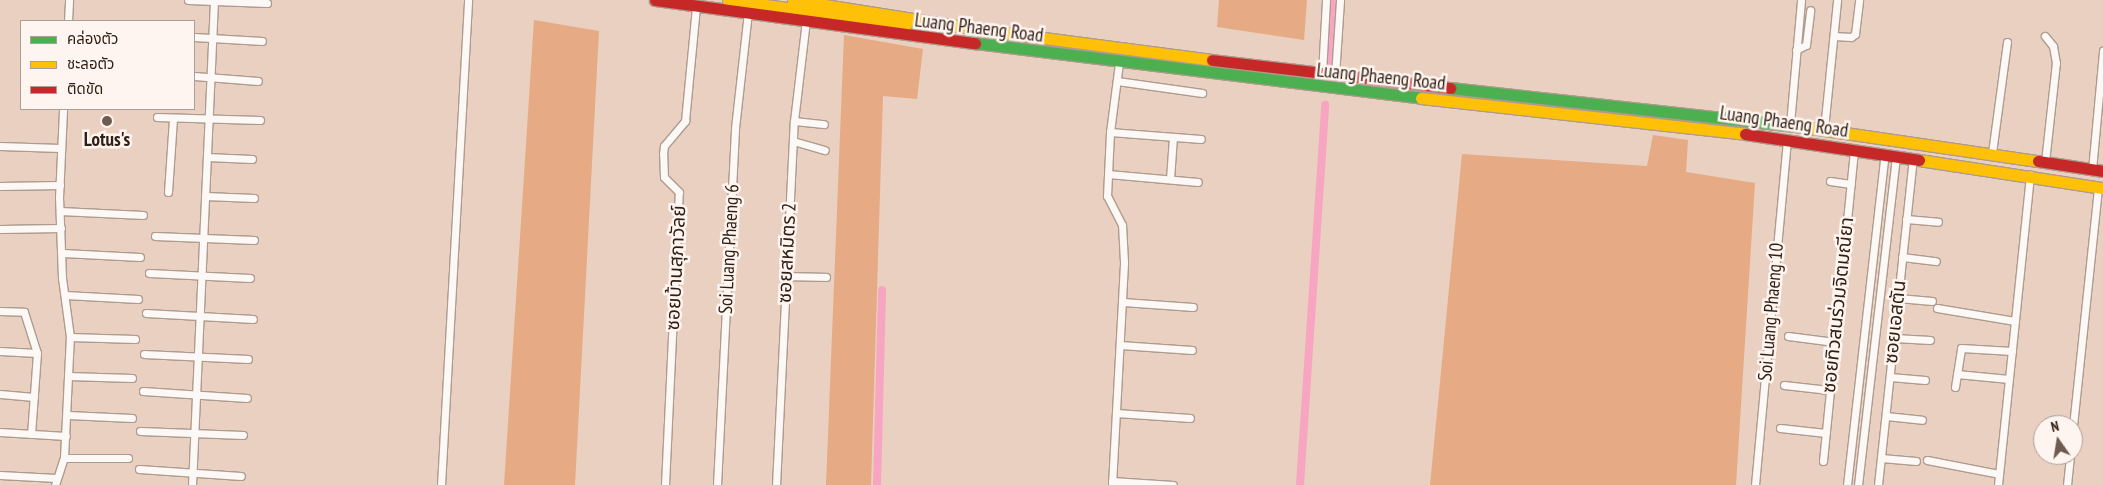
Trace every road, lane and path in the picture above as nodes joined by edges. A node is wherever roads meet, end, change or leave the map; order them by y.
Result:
1 (69, 0) edge
2 (188, 0) edge
3 (214, 0) edge
4 (468, 0) edge
5 (655, 0) edge
6 (728, 0) edge
7 (793, 0) edge
8 (1326, 0) edge
9 (1340, 0) edge
10 (1800, 0) edge
11 (1837, 0) edge
12 (1859, 0) edge
13 (267, 3) dead end
14 (696, 6) junction
15 (1810, 10) dead end
16 (748, 13) junction
17 (68, 20) edge
18 (806, 21) junction
19 (982, 30) junction
20 (1834, 36) junction
21 (2045, 36) dead end
22 (195, 37) edge
23 (212, 38) junction
24 (262, 41) dead end
25 (2007, 42) dead end
26 (1796, 50) junction
27 (2103, 51) edge
28 (1119, 63) junction
29 (2102, 70) edge
30 (1322, 74) junction
31 (195, 76) edge
32 (1336, 76) junction
33 (210, 77) junction
34 (258, 81) dead end
35 (1116, 81) junction
36 (2101, 83) edge
37 (1202, 93) dead end
38 (63, 110) edge
39 (157, 117) dead end
40 (173, 118) junction
41 (208, 119) junction
42 (260, 120) dead end
43 (794, 121) junction
44 (1765, 121) junction
45 (824, 124) dead end
46 (1790, 124) junction
47 (1824, 129) junction
48 (1110, 132) junction
49 (1764, 136) junction
50 (1173, 137) junction
51 (1201, 139) dead end
52 (1787, 139) junction
53 (793, 141) junction
54 (0, 146) edge
55 (60, 148) junction
56 (1854, 149) junction
57 (825, 150) dead end
58 (1992, 153) junction
59 (1891, 155) junction
60 (207, 157) junction
61 (1913, 158) junction
62 (252, 159) dead end
63 (2045, 162) junction
64 (1991, 169) junction
65 (2097, 170) edge
66 (1108, 174) junction
67 (2030, 176) junction
68 (1170, 180) junction
69 (1830, 181) dead end
70 (1198, 182) dead end
71 (1851, 184) junction
72 (60, 185) junction
73 (0, 186) edge
74 (2100, 188) edge
75 (168, 192) dead end
76 (205, 196) junction
77 (254, 198) dead end
78 (1879, 209) junction
79 (1890, 210) junction
80 (60, 211) junction
81 (143, 215) dead end
82 (1906, 219) junction
83 (1938, 222) dead end
84 (61, 228) junction
85 (0, 229) edge
86 (154, 236) dead end
87 (203, 238) junction
88 (254, 240) dead end
89 (63, 253) junction
90 (140, 257) dead end
91 (1902, 257) junction
92 (1936, 260) dead end
93 (149, 273) dead end
94 (201, 276) junction
95 (786, 276) junction
96 (826, 277) dead end
97 (250, 278) dead end
98 (65, 295) junction
99 (1898, 298) junction
100 (138, 299) dead end
101 (1932, 301) dead end
102 (1123, 302) junction
103 (1193, 307) dead end
104 (1937, 308) dead end
105 (0, 311) edge
106 (146, 313) dead end
107 (199, 316) junction
108 (252, 319) dead end
109 (2015, 321) junction
110 (1788, 336) dead end
111 (70, 337) junction
112 (1894, 338) junction
113 (135, 339) dead end
114 (1930, 340) dead end
115 (1834, 342) junction
116 (1120, 345) junction
117 (1192, 350) dead end
118 (0, 351) edge
119 (2012, 351) junction
120 (37, 353) junction
121 (144, 354) dead end
122 (198, 356) junction
123 (248, 359) dead end
124 (1956, 374) junction
125 (68, 376) junction
126 (1890, 377) junction
127 (132, 378) dead end
128 (2009, 378) junction
129 (1925, 380) dead end
130 (1784, 385) dead end
131 (1955, 387) dead end
132 (1829, 390) junction
133 (143, 391) dead end
134 (0, 394) edge
135 (196, 395) junction
136 (34, 397) junction
137 (247, 398) dead end
138 (1116, 413) junction
139 (68, 415) junction
140 (2074, 415) edge
141 (1886, 416) junction
142 (132, 418) dead end
143 (1190, 418) dead end
144 (1922, 420) dead end
145 (1780, 428) dead end
146 (140, 431) dead end
147 (0, 432) edge
148 (194, 433) junction
149 (31, 434) junction
150 (1826, 434) junction
151 (66, 436) junction
152 (243, 436) dead end
153 (64, 458) junction
154 (128, 458) dead end
155 (1881, 458) junction
156 (1927, 460) dead end
157 (1823, 461) dead end
158 (1916, 462) dead end
159 (2069, 465) edge
160 (139, 469) dead end
161 (192, 472) junction
162 (1999, 474) junction
163 (0, 475) edge
164 (241, 476) dead end
165 (56, 482) edge
166 (1112, 483) edge
167 (192, 485) edge
168 (441, 485) edge
169 (665, 485) edge
170 (716, 485) edge
171 (776, 485) edge
172 (1173, 485) edge
173 (1755, 485) edge
174 (1847, 485) edge
175 (1858, 485) edge
176 (1878, 485) edge
177 (1998, 485) edge
178 (2067, 485) edge

1 - 17 street
2 - 3 street
3 - 13 street
3 - 23 street
4 - 168 street
5 - 14 main road, Luang Phaeng Road
6 - 19 main road
7 - 19 main road, Luang Phaeng Road
8 - 30 street
9 - 32 street
10 - 26 street
11 - 20 street
12 - 20 street
14 - 16 main road, Luang Phaeng Road
14 - 169 street, ซอยบ้านสุภาวัลย์
15 - 26 street
16 - 18 main road, Luang Phaeng Road
16 - 170 street, Soi Luang Phaeng 6
18 - 28 main road, Luang Phaeng Road
18 - 43 street, ซอยสหมิตร 2
19 - 30 main road, Luang Phaeng Road
20 - 47 street
21 - 63 street
22 - 23 street
23 - 24 street
23 - 33 street
25 - 58 street
26 - 46 street
27 - 29 street
28 - 35 street
28 - 49 main road, Luang Phaeng Road
29 - 36 street
30 - 32 main road, Luang Phaeng Road
31 - 33 street
32 - 44 main road, Luang Phaeng Road
33 - 34 street
33 - 41 street
35 - 37 street
35 - 48 street
36 - 65 street
38 - 55 street
39 - 40 street
40 - 41 street
40 - 75 street
41 - 42 street
41 - 60 street
43 - 45 street
43 - 53 street, ซอยสหมิตร 2
44 - 46 main road, Luang Phaeng Road
44 - 49 main road
46 - 47 main road, Luang Phaeng Road
47 - 58 main road, Luang Phaeng Road
48 - 50 street
48 - 66 street
49 - 52 main road, Luang Phaeng Road
50 - 51 street
50 - 68 street
52 - 56 main road, Luang Phaeng Road
52 - 173 street, Soi Luang Phaeng 10
53 - 57 street
53 - 95 street, ซอยสหมิตร 2
54 - 55 street
55 - 72 street
56 - 59 main road, Luang Phaeng Road
56 - 71 street, ซอยทิวสนร่วมจิตมณียา
58 - 63 main road, Luang Phaeng Road
58 - 64 main road
59 - 61 main road, Luang Phaeng Road
59 - 78 street
59 - 79 street
60 - 62 street
60 - 76 street
61 - 64 main road, Luang Phaeng Road
61 - 82 street, ซอยเอสตัน
63 - 65 main road, Luang Phaeng Road
64 - 67 main road, Luang Phaeng Road
66 - 68 street
66 - 102 street
67 - 74 main road, Luang Phaeng Road
67 - 109 street
68 - 70 street
69 - 71 street
71 - 115 street, ซอยทิวสนร่วมจิตมณียา
72 - 73 street
72 - 80 street
74 - 140 street
76 - 77 street
76 - 87 street
78 - 79 street
78 - 174 street
79 - 175 street
80 - 81 street
80 - 84 street
82 - 83 street
82 - 91 street, ซอยเอสตัน
84 - 85 street
84 - 89 street
86 - 87 street
87 - 88 street
87 - 94 street
89 - 90 street
89 - 98 street
91 - 92 street
91 - 99 street, ซอยเอสตัน
93 - 94 street
94 - 97 street
94 - 107 street
95 - 96 street
95 - 171 street, ซอยสหมิตร 2
98 - 100 street
98 - 111 street
99 - 101 street
99 - 112 street, ซอยเอสตัน
102 - 103 street
102 - 116 street
104 - 109 street
105 - 120 street
106 - 107 street
107 - 108 street
107 - 122 street
109 - 119 street
110 - 115 street
111 - 113 street
111 - 125 street
112 - 114 street
112 - 126 street, ซอยเอสตัน
115 - 132 street, ซอยทิวสนร่วมจิตมณียา
116 - 117 street
116 - 138 street
118 - 120 street
119 - 124 street
119 - 128 street
120 - 136 street
121 - 122 street
122 - 123 street
122 - 135 street
124 - 128 street
124 - 131 street
125 - 127 street
125 - 139 street
126 - 129 street
126 - 141 street, ซอยเอสตัน
128 - 162 street
130 - 132 street
132 - 150 street, ซอยทิวสนร่วมจิตมณียา
133 - 135 street
134 - 136 street
135 - 137 street
135 - 148 street
136 - 149 street
138 - 143 street
138 - 166 street
139 - 142 street
139 - 151 street
141 - 144 street
141 - 155 street, ซอยเอสตัน
145 - 150 street
146 - 148 street
147 - 149 street
148 - 152 street
148 - 161 street
149 - 151 street
150 - 157 street, ซอยทิวสนร่วมจิตมณียา
151 - 153 street
153 - 154 street
153 - 165 street
155 - 158 street
155 - 176 street, ซอยเอสตัน
156 - 162 street
159 - 178 street
160 - 161 street
161 - 164 street
161 - 167 street
162 - 177 street
163 - 165 street
166 - 172 street

